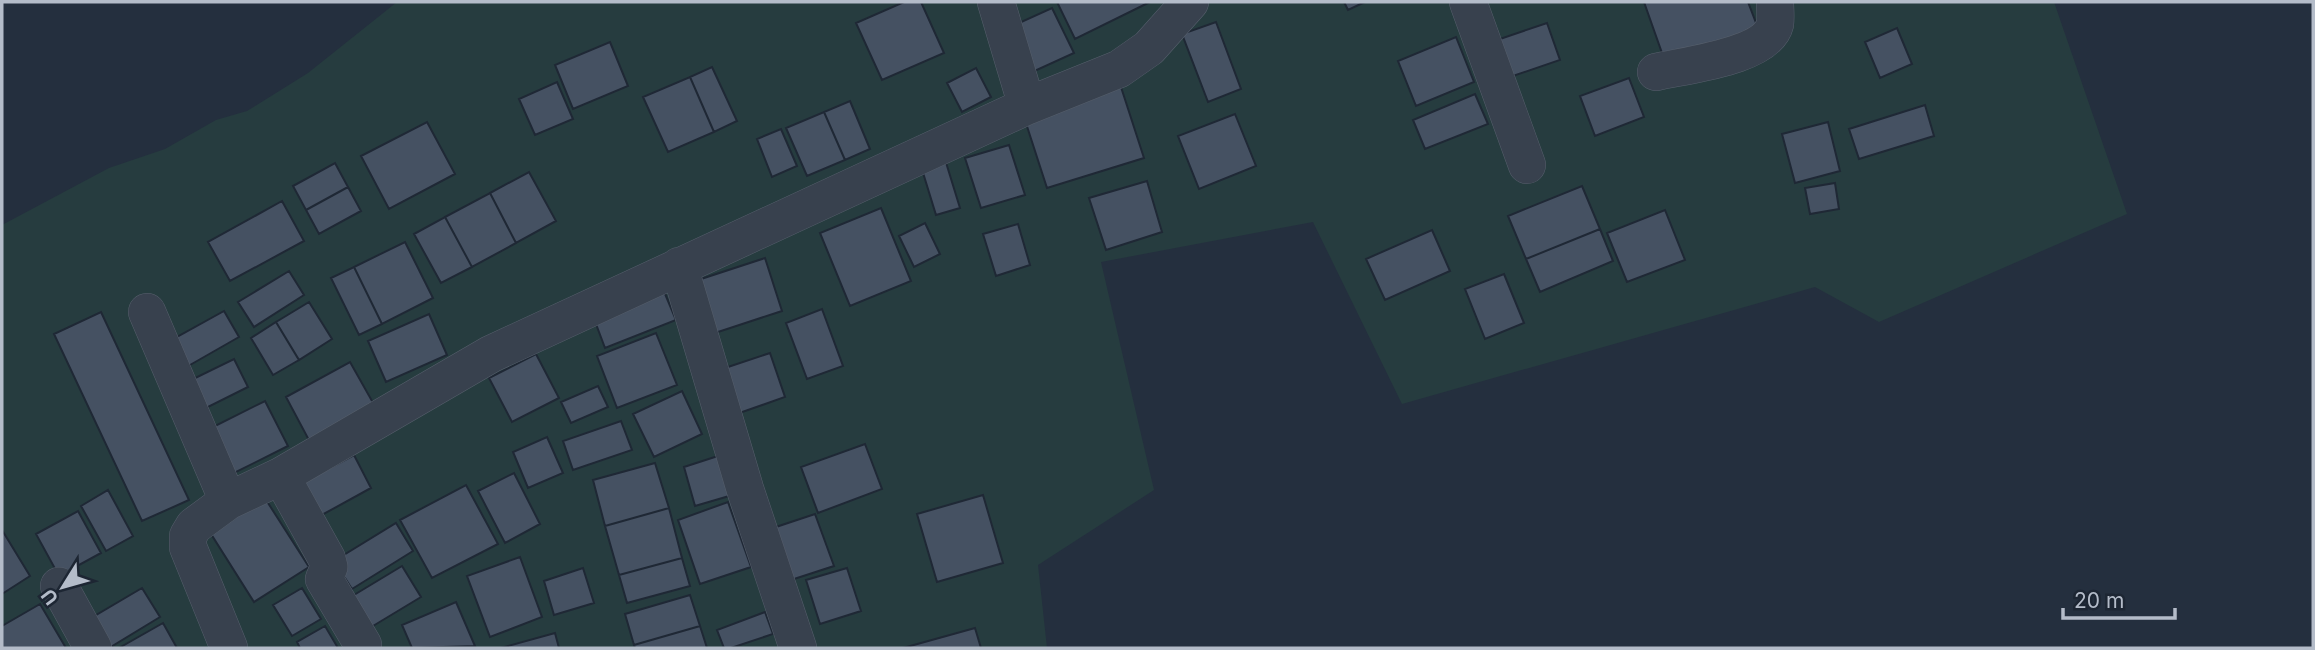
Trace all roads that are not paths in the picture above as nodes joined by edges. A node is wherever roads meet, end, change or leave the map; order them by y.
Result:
1 (996, 2) edge
2 (1190, 2) edge
3 (1468, 2) edge
4 (1775, 2) edge
5 (1656, 72) dead end
6 (1027, 106) junction
7 (1527, 165) dead end
8 (679, 266) junction
9 (148, 312) dead end
10 (281, 476) junction
11 (228, 501) junction
12 (59, 586) dead end
13 (363, 645) dead end
14 (93, 648) edge
15 (229, 648) edge
16 (798, 648) edge

1 - 6 street
2 - 6 street
3 - 7 street
4 - 5 street
6 - 8 street
8 - 10 street
8 - 16 street
9 - 11 street
10 - 11 street
10 - 13 street
11 - 15 street
12 - 14 street

